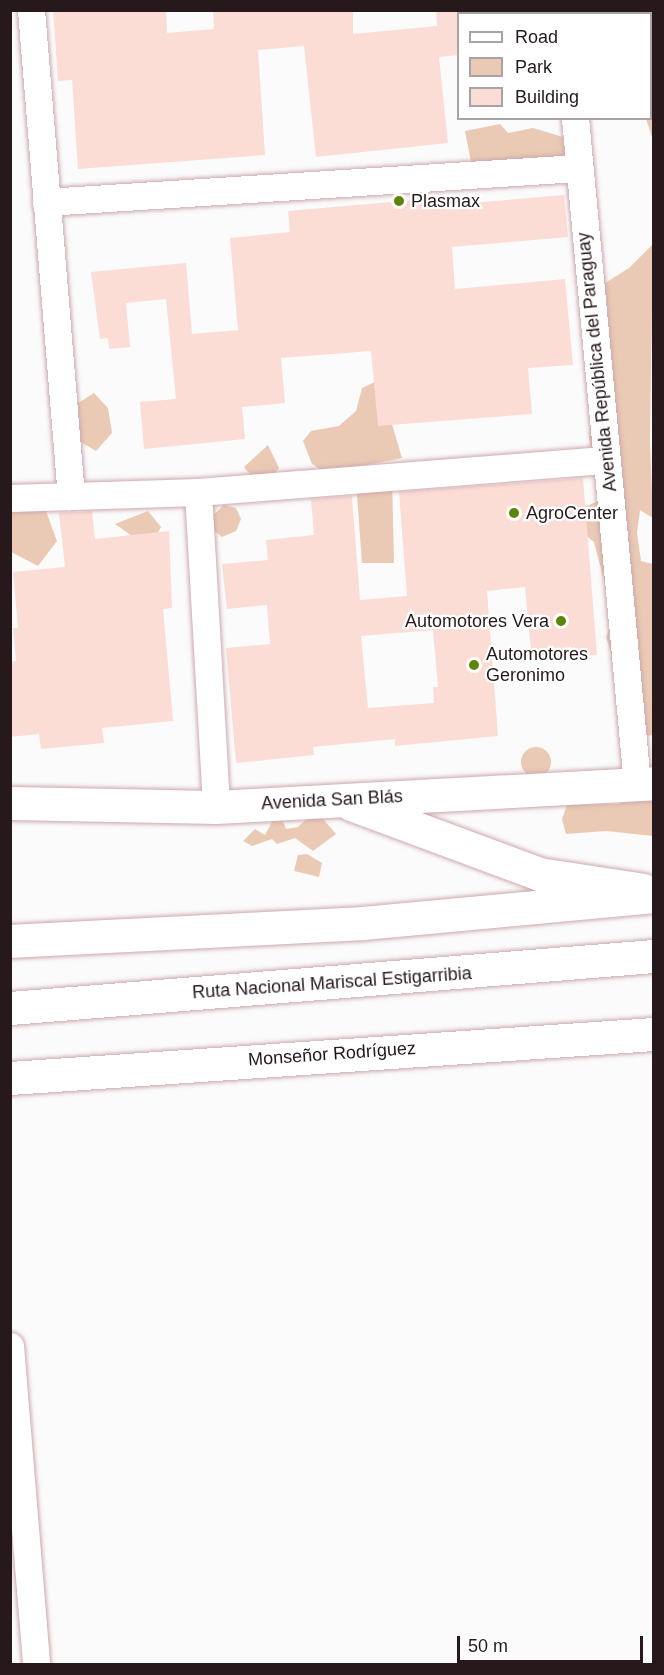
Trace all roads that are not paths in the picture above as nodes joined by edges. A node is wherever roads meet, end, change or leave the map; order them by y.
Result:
1 (31, 10) edge
2 (575, 120) edge
3 (578, 168) junction
4 (46, 202) junction
5 (607, 460) junction
6 (198, 492) junction
7 (71, 496) junction
8 (10, 498) edge
9 (646, 784) edge
10 (335, 799) junction
11 (10, 803) edge
12 (216, 807) junction
13 (654, 894) edge
14 (10, 941) edge
15 (654, 956) edge
16 (10, 1008) edge
17 (654, 1034) edge
18 (10, 1078) edge
19 (10, 1346) edge
20 (36, 1665) edge

1 - 4 street
2 - 3 street, Avenida República del Paraguay
3 - 4 street
3 - 5 street, Avenida República del Paraguay
4 - 7 street
5 - 6 street
5 - 9 street, Avenida República del Paraguay
6 - 7 street
6 - 12 street
7 - 8 street
9 - 10 main road, Avenida San Blás
10 - 12 main road, Avenida San Blás
10 - 13 main road
11 - 12 main road, Avenida San Blás
13 - 14 main road
15 - 16 main road, Ruta Nacional Mariscal Estigarribia
17 - 18 main road, Monseñor Rodríguez
19 - 20 street

